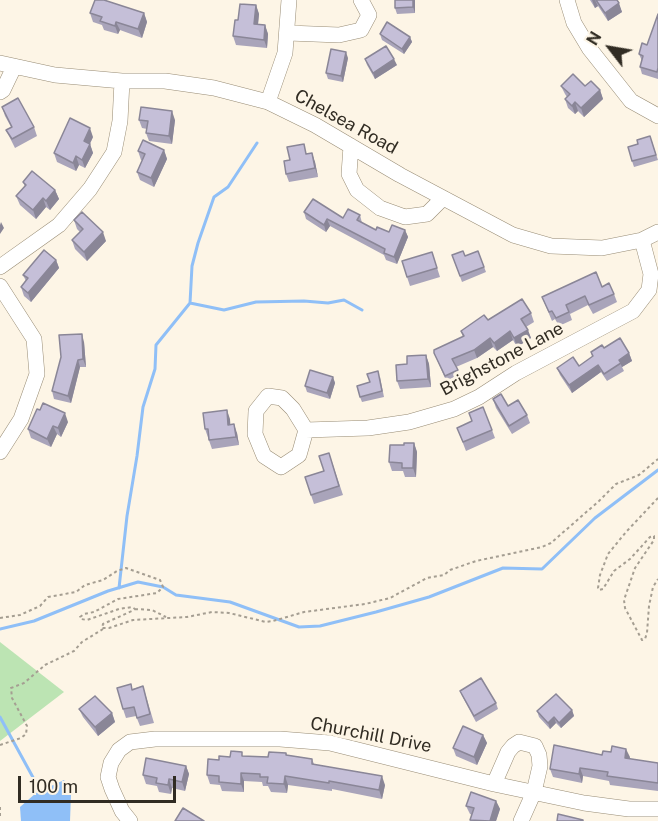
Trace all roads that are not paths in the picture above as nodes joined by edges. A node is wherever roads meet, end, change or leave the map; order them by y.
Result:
1 (289, 0) edge
2 (361, 0) edge
3 (567, 0) edge
4 (288, 33) junction
5 (7, 65) edge
6 (122, 81) junction
7 (0, 92) edge
8 (268, 102) junction
9 (658, 116) edge
10 (351, 146) junction
11 (444, 198) junction
12 (658, 232) edge
13 (642, 240) junction
14 (0, 267) edge
15 (0, 286) edge
16 (306, 430) junction
17 (0, 452) edge
18 (494, 784) junction
19 (534, 792) junction
20 (658, 809) edge
21 (130, 821) edge
22 (521, 821) edge

1 - 4 street
2 - 4 street
3 - 9 street
4 - 8 street
5 - 6 street, Chelsea Road
5 - 7 street
6 - 8 street, Chelsea Road
6 - 14 street
8 - 10 street, Chelsea Road
10 - 11 street, Chelsea Road
10 - 11 street
11 - 13 street, Chelsea Road
12 - 13 street, Chelsea Road
13 - 16 street, Brighstone Lane
15 - 17 street
16 - 16 street
18 - 19 street, Churchill Drive
18 - 19 street
18 - 21 street, Churchill Drive
19 - 20 street, Churchill Drive
19 - 22 street

